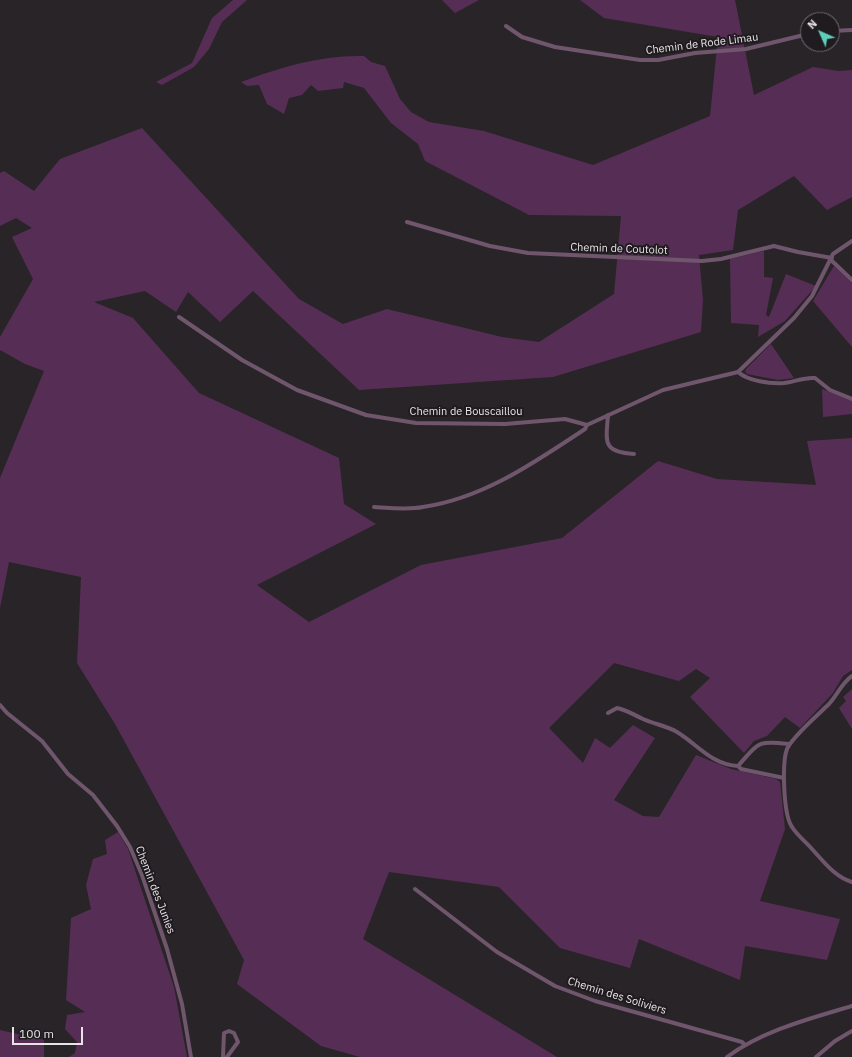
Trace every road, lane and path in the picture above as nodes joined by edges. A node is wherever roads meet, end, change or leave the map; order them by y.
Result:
1 (506, 26) dead end
2 (852, 30) edge
3 (840, 31) edge
4 (800, 36) edge
5 (407, 222) dead end
6 (852, 241) edge
7 (832, 259) junction
8 (852, 280) edge
9 (179, 317) dead end
10 (738, 372) junction
11 (852, 398) edge
12 (608, 415) junction
13 (587, 425) junction
14 (634, 454) dead end
15 (374, 508) dead end
16 (852, 676) edge
17 (0, 705) edge
18 (608, 713) dead end
19 (790, 744) junction
20 (738, 766) junction
21 (784, 778) junction
22 (852, 882) edge
23 (415, 889) dead end
24 (852, 1006) edge
25 (852, 1031) edge
26 (744, 1044) junction
27 (191, 1057) edge
28 (223, 1057) edge
29 (226, 1057) edge
30 (727, 1057) edge
31 (816, 1057) edge

1 - 4 street, Chemin de Rode Limau
2 - 3 street
5 - 7 street, Chemin de Coutolot
6 - 7 street
7 - 8 street
7 - 10 street
9 - 13 street, Chemin de Bouscaillou
10 - 11 street
10 - 12 street
12 - 13 street
12 - 14 street
13 - 15 street
16 - 19 street
17 - 27 street, Chemin des Junies
18 - 20 street
19 - 20 street
19 - 21 street
20 - 21 street
21 - 22 street
23 - 26 street, Chemin des Soliviers
24 - 26 street
25 - 31 street
26 - 30 street
28 - 29 street

